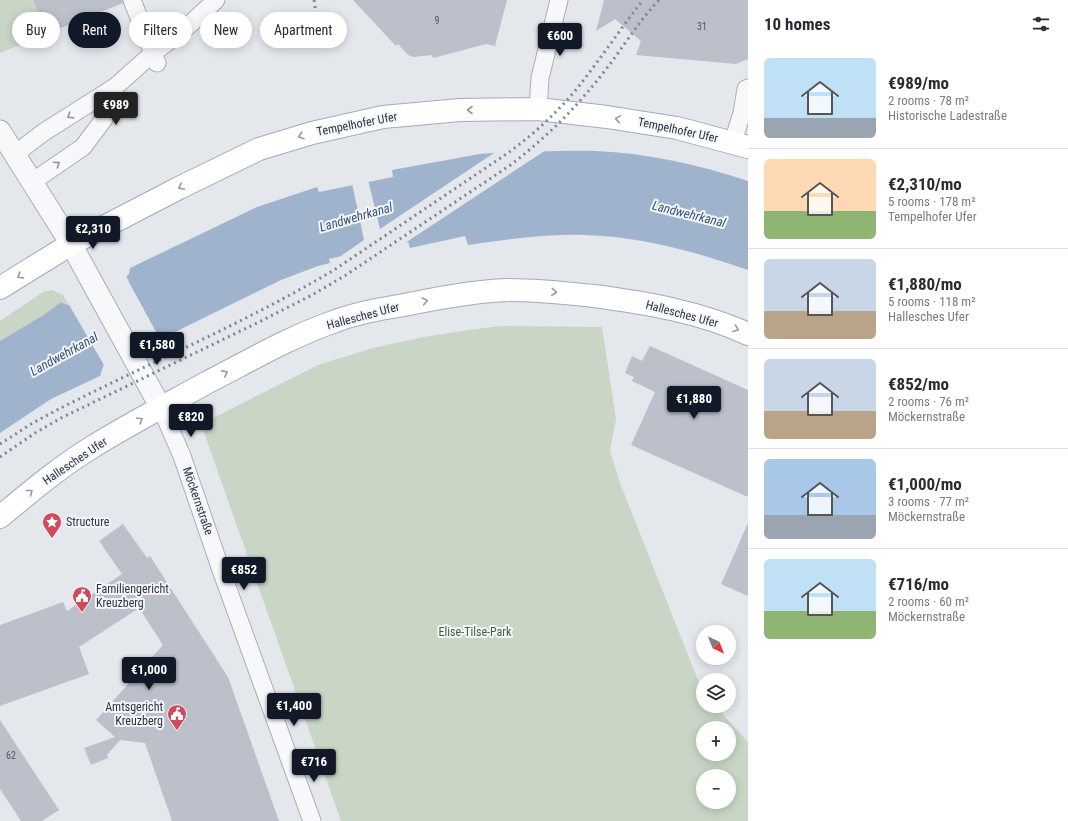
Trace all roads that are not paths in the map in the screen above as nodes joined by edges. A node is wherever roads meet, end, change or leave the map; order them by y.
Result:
1 (132, 0) edge
2 (216, 0) edge
3 (559, 0) edge
4 (154, 58) junction
5 (115, 87) junction
6 (748, 88) edge
7 (538, 110) junction
8 (0, 131) edge
9 (740, 144) edge
10 (15, 154) junction
11 (32, 182) junction
12 (71, 244) junction
13 (0, 288) edge
14 (748, 334) edge
15 (161, 408) junction
16 (0, 517) edge
17 (312, 821) edge

1 - 4 street
2 - 4 street
3 - 7 street
4 - 5 street
5 -> 10 street
11 -> 5 street
6 - 9 street
9 -> 7 main road, Tempelhofer Ufer
7 -> 12 main road, Tempelhofer Ufer
8 - 10 street
10 - 11 street
11 - 12 street
12 -> 13 main road, Tempelhofer Ufer
12 - 15 street, Möckernstraße
15 -> 14 main road, Hallesches Ufer
16 -> 15 main road, Hallesches Ufer
15 - 17 street, Möckernstraße

